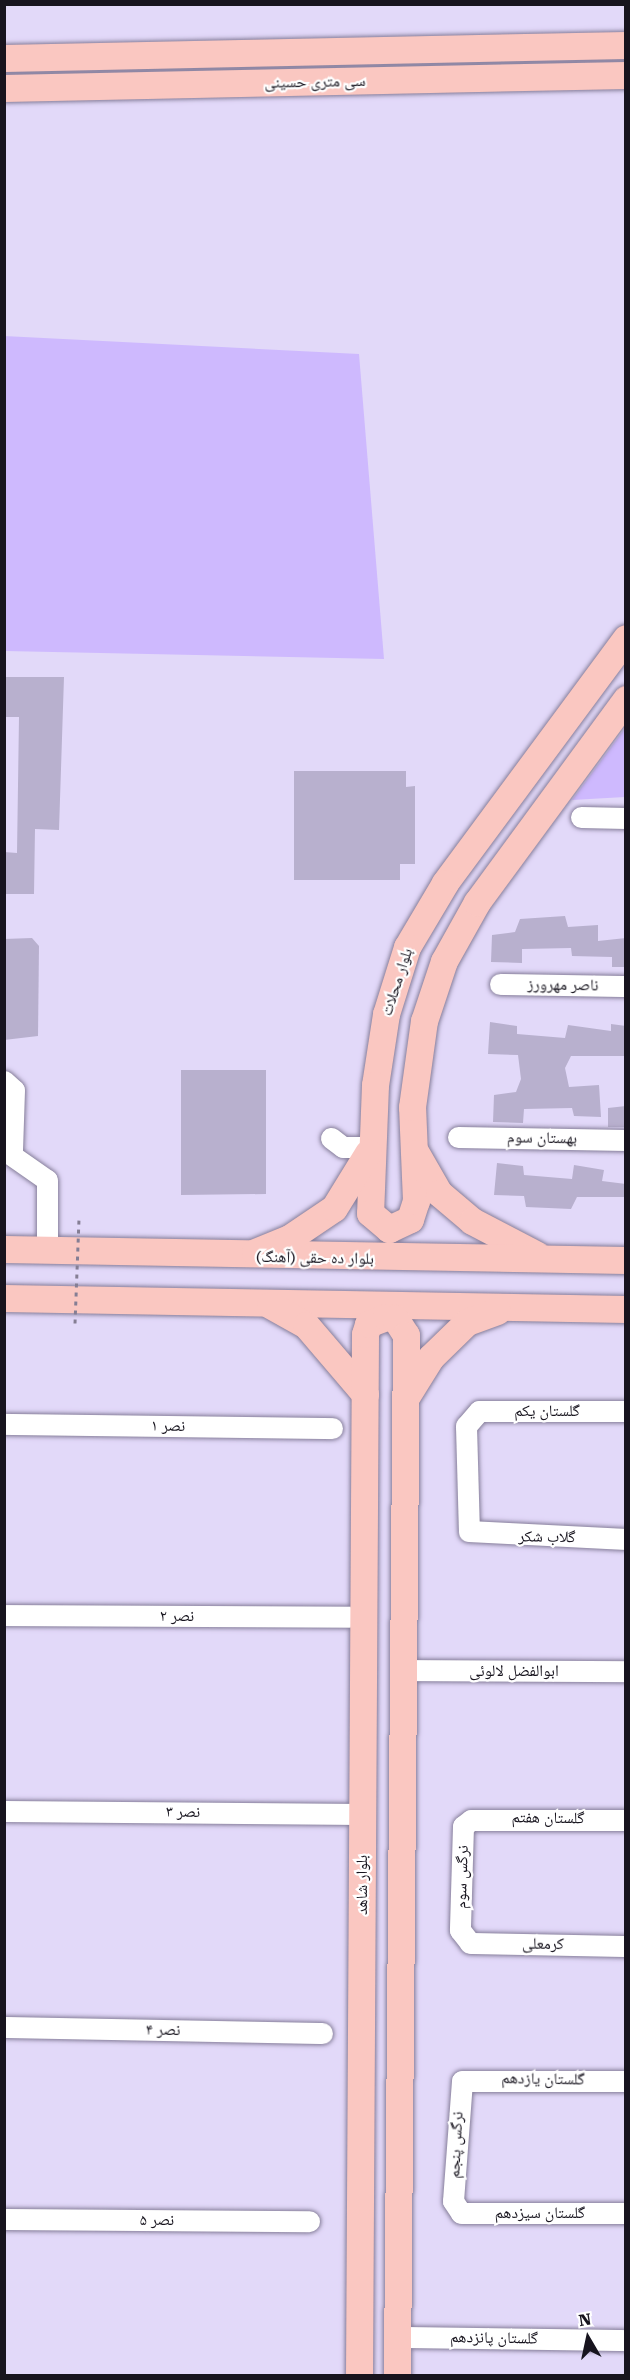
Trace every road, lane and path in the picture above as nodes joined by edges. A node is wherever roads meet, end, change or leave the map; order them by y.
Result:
1 (626, 45) edge
2 (4, 58) edge
3 (626, 75) edge
4 (4, 88) edge
5 (626, 638) edge
6 (626, 699) edge
7 (581, 817) dead end
8 (626, 818) edge
9 (500, 984) dead end
10 (626, 986) edge
11 (4, 1081) edge
12 (8, 1117) edge
13 (458, 1137) dead end
14 (331, 1138) dead end
15 (626, 1140) edge
16 (372, 1147) junction
17 (412, 1148) junction
18 (8, 1150) edge
19 (79, 1220) dead end
20 (4, 1249) edge
21 (47, 1251) junction
22 (243, 1256) junction
23 (549, 1260) junction
24 (626, 1260) edge
25 (4, 1298) edge
26 (266, 1303) junction
27 (510, 1307) junction
28 (626, 1309) edge
29 (75, 1323) dead end
30 (365, 1394) junction
31 (406, 1398) junction
32 (626, 1411) edge
33 (4, 1424) edge
34 (332, 1428) dead end
35 (469, 1531) joint
36 (626, 1539) edge
37 (4, 1615) edge
38 (349, 1617) dead end
39 (403, 1670) junction
40 (626, 1671) edge
41 (4, 1811) edge
42 (362, 1814) junction
43 (402, 1815) junction
44 (471, 1820) joint
45 (626, 1820) edge
46 (462, 1938) joint
47 (626, 1946) edge
48 (4, 2027) edge
49 (322, 2033) dead end
50 (462, 2081) joint
51 (626, 2081) edge
52 (456, 2209) joint
53 (626, 2213) edge
54 (4, 2218) edge
55 (309, 2221) dead end
56 (398, 2337) junction
57 (626, 2340) edge
58 (359, 2376) edge
59 (397, 2376) edge

1 - 2 main road, سی متری حسینی
3 - 4 main road, سی متری حسینی
5 - 16 main road, بلوار محلات
6 - 17 main road
7 - 8 street
9 - 10 street, ناصر مهرورز
11 - 12 street
12 - 18 street
13 - 15 street, بهستان سوم
14 - 16 street
16 - 17 main road
16 - 22 main road, بلوار محلات
17 - 23 main road
18 - 21 street
19 - 29 path, bridge
20 - 21 main road, بلوار ده حقی (آهنگ)
21 - 22 main road, بلوار ده حقی (آهنگ)
22 - 23 main road, بلوار ده حقی (آهنگ)
23 - 24 main road, بلوار ده حقی (آهنگ)
25 - 26 main road
26 - 27 main road
26 - 30 main road
27 - 28 main road
27 - 31 main road
30 - 31 main road, بلوار شاهد
30 - 42 main road, بلوار شاهد
31 - 39 main road
32 - 35 street, گلستان یکم
33 - 34 street, نصر ۱
35 - 36 street, گلاب شکر
37 - 38 street, نصر ۲
39 - 40 street, ابوالفضل لالوئی
39 - 43 main road
41 - 42 street, نصر ۳
42 - 43 main road
42 - 58 main road, بلوار شاهد
43 - 56 main road
44 - 45 street, گلستان هفتم
44 - 46 street, نرگس سوم
46 - 47 street, کرمعلی
48 - 49 street, نصر ۴
50 - 51 street, گلستان یازدهم
50 - 52 street, نرگس پنجم
52 - 53 street, گلستان سیزدهم
54 - 55 street, نصر ۵
56 - 57 street, گلستان پانزدهم
56 - 59 main road

